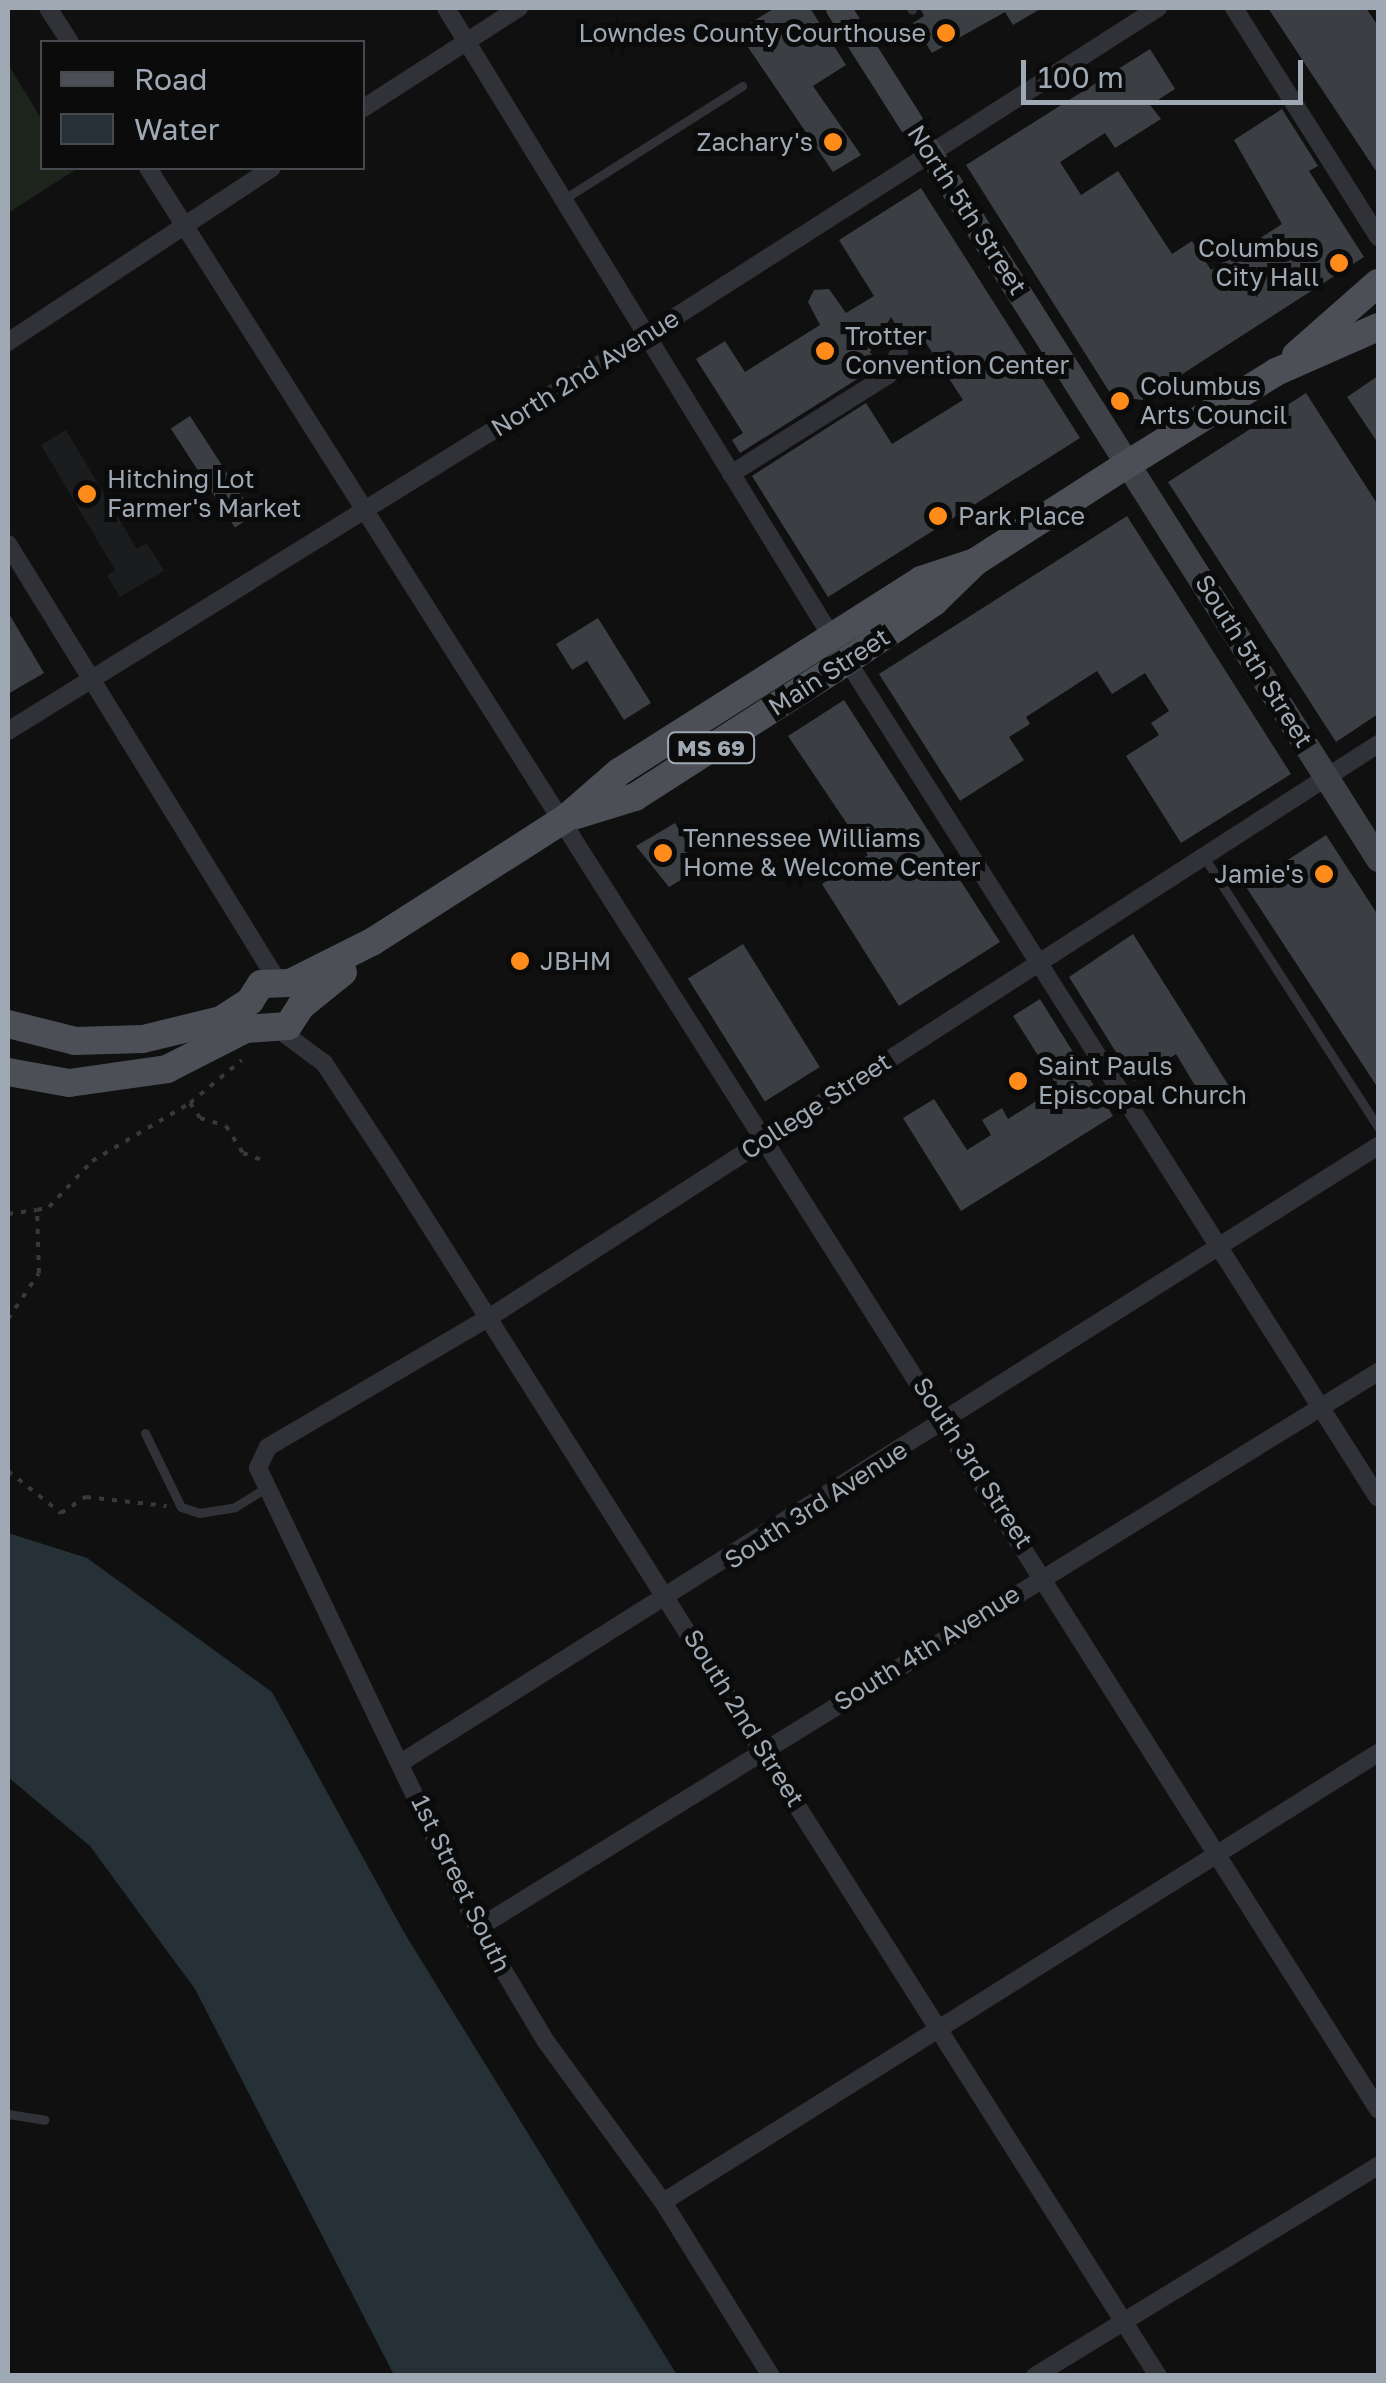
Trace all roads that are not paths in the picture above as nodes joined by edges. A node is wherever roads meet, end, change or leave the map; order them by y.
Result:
1 (48, 8) edge
2 (446, 8) edge
3 (518, 8) edge
4 (838, 8) edge
5 (1158, 8) edge
6 (1234, 8) edge
7 (69, 40) edge
8 (468, 40) junction
9 (742, 86) dead end
10 (365, 106) edge
11 (931, 154) junction
12 (149, 170) edge
13 (269, 170) edge
14 (564, 199) junction
15 (184, 225) junction
16 (1378, 237) edge
17 (1378, 284) edge
18 (1378, 327) edge
19 (647, 335) junction
20 (8, 342) edge
21 (899, 352) dead end
22 (1276, 372) junction
23 (1130, 462) junction
24 (731, 474) junction
25 (362, 508) junction
26 (8, 544) edge
27 (975, 562) junction
28 (832, 636) junction
29 (847, 661) junction
30 (93, 680) junction
31 (8, 731) edge
32 (1378, 744) edge
33 (1326, 776) junction
34 (566, 818) junction
35 (1203, 855) junction
36 (1378, 859) edge
37 (1039, 960) junction
38 (276, 1004) junction
39 (8, 1024) edge
40 (8, 1072) edge
41 (1378, 1127) edge
42 (767, 1138) junction
43 (1378, 1146) edge
44 (1220, 1244) junction
45 (490, 1317) junction
46 (1378, 1372) edge
47 (1320, 1407) junction
48 (946, 1422) junction
49 (146, 1433) dead end
50 (258, 1468) joint
51 (267, 1487) junction
52 (1378, 1498) edge
53 (1045, 1576) junction
54 (668, 1599) junction
55 (764, 1750) junction
56 (1378, 1752) edge
57 (402, 1762) junction
58 (1217, 1854) junction
59 (478, 1928) junction
60 (940, 2025) junction
61 (1378, 2109) edge
62 (8, 2114) edge
63 (45, 2120) dead end
64 (1378, 2166) edge
65 (663, 2202) junction
66 (1122, 2320) junction
67 (771, 2376) edge
68 (1035, 2376) edge
69 (1158, 2376) edge

1 - 7 street
2 - 8 street
3 - 8 street
4 - 11 main road, North 5th Street
5 - 11 street, North 2nd Avenue
6 - 16 street
8 - 10 street
8 - 14 street
9 - 14 lane
11 - 19 street, North 2nd Avenue
11 - 23 main road, North 5th Street
12 - 15 street, South 3rd Street
13 - 15 street
14 - 19 street
15 - 20 street
15 - 25 street, South 3rd Street
17 - 22 main road, Main Street / MS 69
18 - 22 main road, Main Street / MS 69
19 - 24 street
19 - 25 street, North 2nd Avenue
21 - 24 street
22 - 23 main road, Main Street / MS 69
23 - 27 main road, Main Street / MS 69
23 - 33 main road, South 5th Street
24 - 28 street
25 - 30 street, North 2nd Avenue
25 - 34 street, South 3rd Street
26 - 30 street, South 2nd Street
27 - 28 main road, Main Street / MS 69
27 - 29 main road, Main Street / MS 69
28 - 29 street
28 - 34 main road, Main Street / MS 69
29 - 34 main road, Main Street / MS 69
29 - 37 street
30 - 31 street, North 2nd Avenue
30 - 38 street, South 2nd Street
32 - 33 street, College Street
33 - 35 street, College Street
33 - 36 main road, South 5th Street
34 - 38 main road, Main Street / MS 69
34 - 42 street, South 3rd Street
35 - 37 street, College Street
35 - 41 lane
37 - 42 street, College Street
37 - 44 street
38 - 39 main road, Main Street / MS 69
38 - 40 main road, Main Street / MS 69
38 - 45 street, South 2nd Street
42 - 45 street, College Street
42 - 48 street, South 3rd Street
43 - 44 street, South 3rd Avenue
44 - 47 street
44 - 48 street, South 3rd Avenue
45 - 50 street, College Street
45 - 54 street, South 2nd Street
46 - 47 street, South 4th Avenue
47 - 52 street
47 - 53 street, South 4th Avenue
48 - 53 street, South 3rd Street
48 - 54 street, South 3rd Avenue
49 - 51 lane
50 - 51 street, 1st Street South
51 - 57 street, 1st Street South
53 - 55 street, South 4th Avenue
53 - 58 street, South 3rd Street
54 - 55 street, South 2nd Street
54 - 57 street, South 3rd Avenue
55 - 59 street, South 4th Avenue
55 - 60 street, South 2nd Street
56 - 58 street
57 - 59 street, 1st Street South
58 - 60 street
58 - 61 street, South 3rd Street
59 - 65 street, 1st Street South
60 - 65 street
60 - 66 street, South 2nd Street
62 - 63 lane
64 - 66 street
65 - 67 street, 1st Street South
66 - 68 street
66 - 69 street, South 2nd Street

